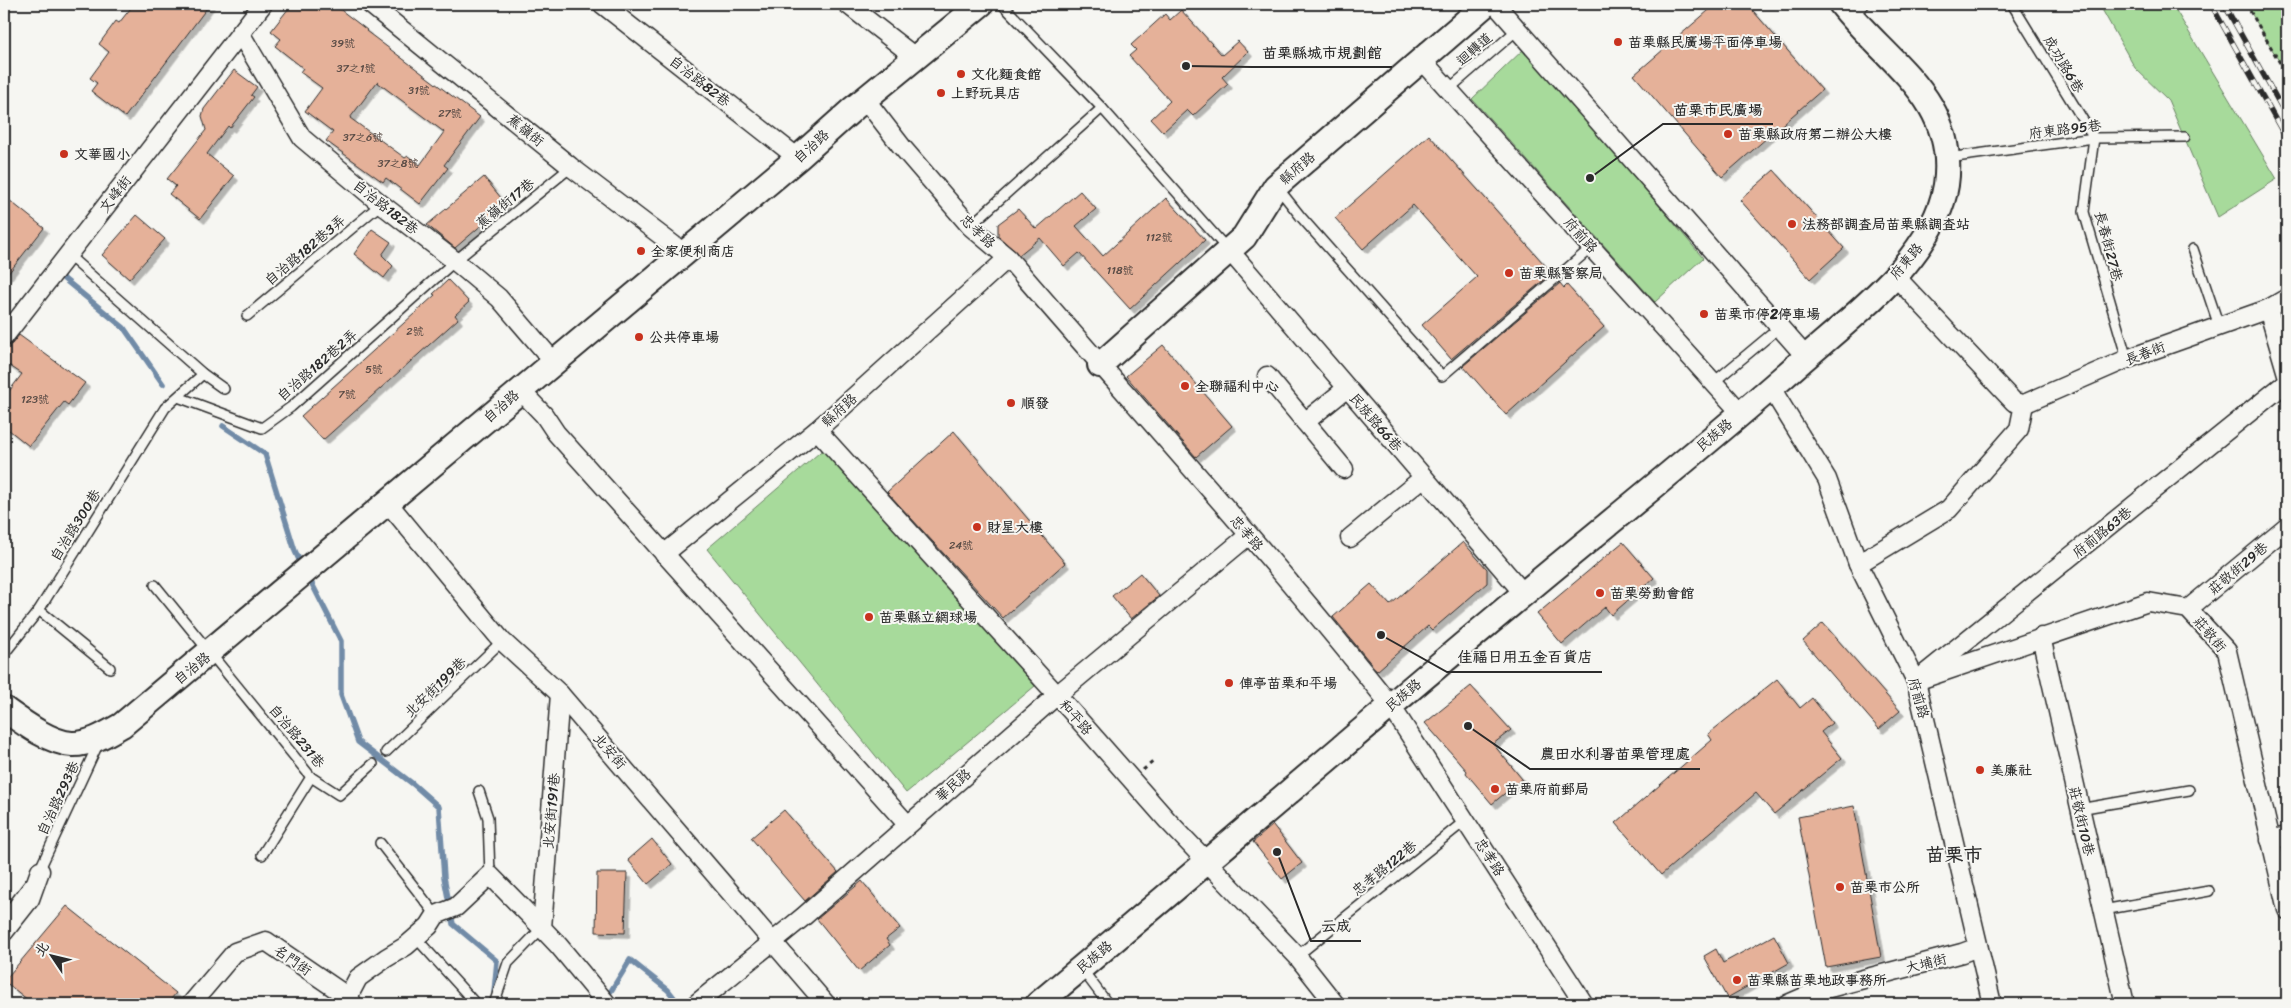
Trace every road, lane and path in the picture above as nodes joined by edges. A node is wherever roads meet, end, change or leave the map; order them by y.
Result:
1 (263, 4) edge
2 (370, 4) edge
3 (602, 4) edge
4 (847, 4) edge
5 (981, 4) edge
6 (1002, 4) edge
7 (1486, 4) edge
8 (1495, 4) edge
9 (2012, 4) edge
10 (2246, 4) edge
11 (1852, 8) edge
12 (1517, 30) junction
13 (240, 33) junction
14 (915, 57) junction
15 (1421, 59) junction
16 (2287, 82) edge
17 (1449, 89) junction
18 (865, 99) junction
19 (1102, 108) junction
20 (2185, 137) dead end
21 (2094, 138) junction
22 (798, 158) junction
23 (1948, 158) junction
24 (571, 167) junction
25 (1276, 186) junction
26 (381, 204) junction
27 (970, 226) junction
28 (1592, 247) junction
29 (2192, 249) dead end
30 (1229, 250) junction
31 (684, 253) junction
32 (68, 255) junction
33 (1008, 258) junction
34 (455, 261) junction
35 (1895, 276) junction
36 (2287, 298) edge
37 (2268, 309) junction
38 (247, 316) dead end
39 (2219, 326) junction
40 (1780, 327) junction
41 (4, 337) edge
42 (1806, 357) junction
43 (2127, 359) junction
44 (555, 360) junction
45 (1100, 365) junction
46 (203, 374) junction
47 (2287, 374) edge
48 (1267, 376) dead end
49 (1714, 382) junction
50 (2287, 382) edge
51 (1347, 388) junction
52 (1771, 388) junction
53 (224, 390) dead end
54 (520, 390) junction
55 (178, 397) junction
56 (2024, 404) junction
57 (1741, 413) junction
58 (1305, 422) junction
59 (817, 430) junction
60 (1344, 469) dead end
61 (1423, 478) junction
62 (388, 503) junction
63 (2287, 527) edge
64 (1249, 535) junction
65 (1350, 538) dead end
66 (664, 554) junction
67 (1858, 564) junction
68 (156, 585) dead end
69 (1524, 594) junction
70 (2188, 609) junction
71 (39, 610) junction
72 (2040, 637) junction
73 (502, 641) junction
74 (211, 652) junction
75 (4, 654) edge
76 (110, 668) dead end
77 (1916, 681) junction
78 (560, 694) junction
79 (1057, 696) junction
80 (1391, 706) junction
81 (4, 709) edge
82 (102, 737) junction
83 (386, 752) dead end
84 (1154, 761) dead end
85 (373, 764) dead end
86 (1139, 774) dead end
87 (311, 777) junction
88 (2189, 790) dead end
89 (479, 791) dead end
90 (2079, 810) junction
91 (1466, 820) junction
92 (907, 824) junction
93 (2287, 836) edge
94 (2270, 840) junction
95 (380, 843) dead end
96 (262, 855) dead end
97 (1207, 862) junction
98 (40, 871) junction
99 (490, 875) junction
100 (2208, 891) dead end
101 (2103, 910) junction
102 (2287, 910) edge
103 (446, 911) junction
104 (4, 916) edge
105 (542, 928) junction
106 (4, 932) edge
107 (416, 938) junction
108 (773, 940) junction
109 (1978, 947) junction
110 (1297, 956) junction
111 (1081, 968) junction
112 (350, 1001) edge
113 (190, 1004) edge
114 (476, 1004) edge
115 (494, 1004) edge
116 (607, 1004) edge
117 (696, 1004) edge
118 (826, 1004) edge
119 (1038, 1004) edge
120 (1108, 1004) edge
121 (1335, 1004) edge
122 (1584, 1004) edge
123 (1788, 1004) edge
124 (1992, 1004) edge
125 (2125, 1004) edge

1 - 13 street, 文峰街
2 - 24 street, 蕉嶺街
3 - 22 street, 自治路82巷
4 - 14 street
5 - 14 street, 自治路
6 - 19 lane
7 - 15 street, 縣府路
8 - 12 street
9 - 21 lane, 成功路6巷
10 - 16 path
11 - 23 street, 府東路
12 - 17 lane, 迴轉道
12 - 40 street
13 - 26 street, 自治路182巷
13 - 32 street, 文峰街
14 - 18 street, 自治路
15 - 17 street, 府前路
15 - 25 street, 縣府路
17 - 28 street, 府前路
18 - 22 street, 自治路
18 - 27 street, 忠孝路
19 - 27 lane
19 - 30 lane
20 - 21 lane, 府東路95巷
21 - 23 lane, 府東路95巷
21 - 43 lane, 長春街27巷
22 - 31 street, 自治路
23 - 35 street, 府東路
24 - 31 street, 蕉嶺街
24 - 34 lane, 蕉嶺街17巷
25 - 28 lane
25 - 30 street, 縣府路
26 - 34 street, 自治路182巷
26 - 38 lane, 自治路182巷3弄
27 - 33 street, 忠孝路
28 - 49 street, 府前路
29 - 39 lane
30 - 45 street, 縣府路
30 - 51 street, 民族路66巷
31 - 44 street, 自治路
32 - 41 street, 文峰街
32 - 46 lane
33 - 45 street, 忠孝路
33 - 59 street, 縣府路
34 - 44 street, 自治路182巷
34 - 55 lane, 自治路182巷2弄
35 - 42 street, 府東路
35 - 56 street
36 - 37 street, 長春街
37 - 39 street, 長春街
37 - 47 street
39 - 43 street, 長春街
40 - 42 street
40 - 49 lane
42 - 52 street, 府東路
43 - 56 street, 長春街
44 - 54 street, 自治路
45 - 64 street, 忠孝路
46 - 53 lane
46 - 55 lane, 自治路300巷
48 - 58 street
49 - 57 street, 府前路
50 - 77 street, 府前路63巷
51 - 58 street
51 - 61 street, 民族路66巷
52 - 57 street, 民族路
52 - 67 street, 府前路
54 - 62 street, 自治路
54 - 66 street
55 - 71 lane, 自治路300巷
56 - 67 street
57 - 69 street, 民族路
58 - 60 street
59 - 66 street, 縣府路
59 - 79 street, 和平路
61 - 65 street
61 - 69 street, 民族路66巷
62 - 73 street, 北安街
62 - 74 street, 自治路
63 - 70 street, 莊敬街29巷
64 - 79 street, 華民路
64 - 80 street, 忠孝路
66 - 92 street
67 - 77 street, 府前路
68 - 74 lane, 自治路231巷
69 - 80 street, 民族路
70 - 72 street, 莊敬街
70 - 94 street, 莊敬街
71 - 75 lane, 自治路300巷
71 - 76 lane
72 - 77 street, 莊敬街
72 - 90 street, 莊敬街10巷
73 - 78 street, 北安街
73 - 83 lane, 北安街199巷
74 - 82 street, 自治路
74 - 87 lane, 自治路231巷
77 - 109 street, 府前路
78 - 105 street, 北安街191巷
78 - 108 street, 北安街
79 - 92 street, 華民路
79 - 97 street, 和平路
80 - 91 street, 忠孝路
80 - 97 street, 民族路
81 - 82 street, 自治路
82 - 98 lane, 自治路293巷
84 - 86 path
85 - 87 lane, 自治路231巷
87 - 96 lane
88 - 90 lane
89 - 99 lane
90 - 101 street, 莊敬街10巷
91 - 110 lane, 忠孝路122巷
91 - 122 street, 忠孝路
92 - 108 street, 華民路
93 - 94 street
94 - 102 street, 莊敬街
95 - 103 lane
97 - 110 street, 和平路
97 - 111 street, 民族路
98 - 104 lane, 自治路293巷
98 - 106 street
99 - 103 street
99 - 105 street
100 - 101 lane
101 - 125 street, 莊敬街10巷
103 - 107 street
105 - 115 lane
105 - 116 street
107 - 112 street
107 - 114 lane
108 - 117 street, 華民路
108 - 118 street, 北安街
109 - 123 street, 大埔街
109 - 124 street, 府前路
110 - 121 street, 和平路
111 - 119 street, 民族路
111 - 120 lane
112 - 113 street, 名門街

